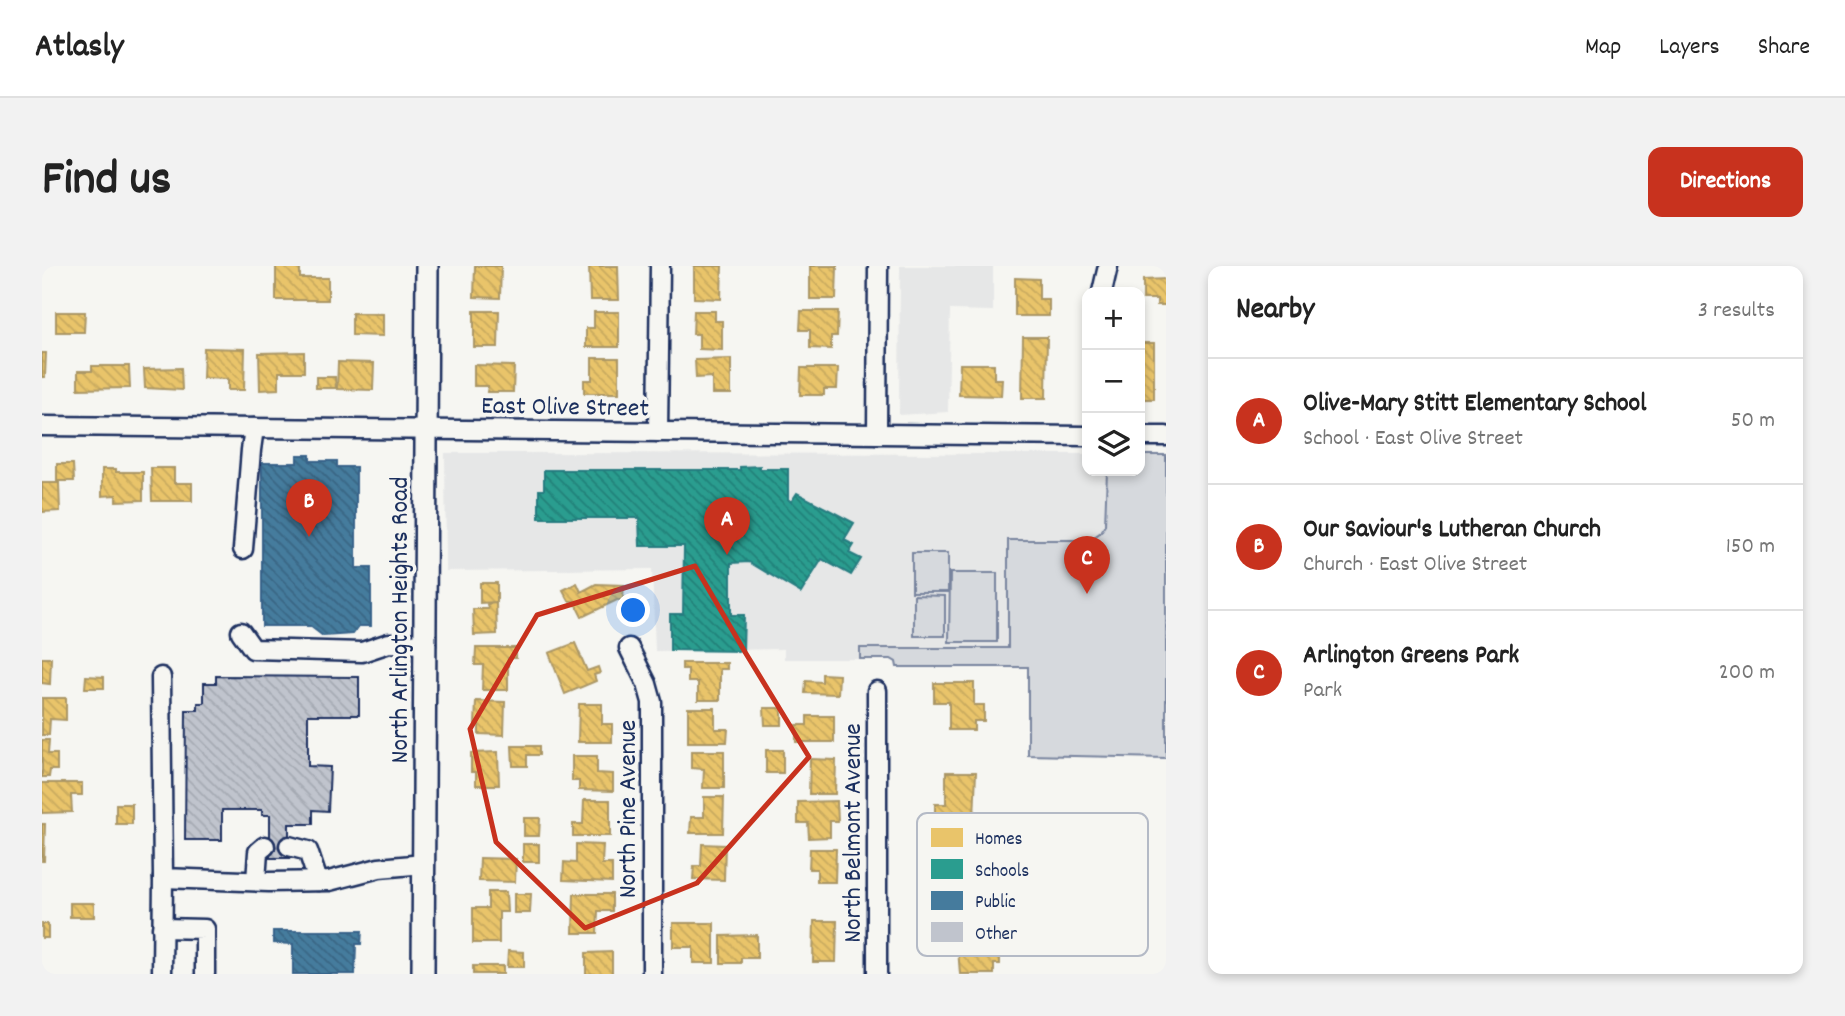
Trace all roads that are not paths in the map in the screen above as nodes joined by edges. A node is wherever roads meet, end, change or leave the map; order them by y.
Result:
1 (428, 266) edge
2 (660, 266) edge
3 (878, 266) edge
4 (1108, 266) edge
5 (1103, 287) edge
6 (42, 426) edge
7 (254, 428) junction
8 (428, 430) junction
9 (659, 432) junction
10 (877, 434) junction
11 (1082, 436) edge
12 (1145, 436) edge
13 (1166, 436) edge
14 (243, 549) dead end
15 (241, 632) dead end
16 (426, 644) junction
17 (629, 648) dead end
18 (161, 677) dead end
19 (877, 691) dead end
20 (265, 846) dead end
21 (289, 846) dead end
22 (424, 864) junction
23 (163, 878) junction
24 (256, 881) junction
25 (318, 881) junction
26 (162, 928) junction
27 (162, 974) edge
28 (205, 974) edge
29 (423, 974) edge
30 (652, 974) edge
31 (877, 974) edge

1 - 8 main road, North Arlington Heights Road
2 - 9 street
3 - 10 street
4 - 5 street
6 - 7 street, East Olive Street
7 - 8 street, East Olive Street
7 - 14 street
8 - 9 street, East Olive Street
8 - 16 main road, North Arlington Heights Road
9 - 10 street, East Olive Street
10 - 11 street, East Olive Street
12 - 13 street
15 - 16 street
16 - 22 main road, North Arlington Heights Road
17 - 30 street, North Pine Avenue
18 - 23 street
19 - 31 street, North Belmont Avenue
20 - 24 street
21 - 25 street
22 - 25 street
22 - 29 main road, North Arlington Heights Road
23 - 24 street
23 - 26 street
24 - 25 street
26 - 27 street
26 - 28 street

